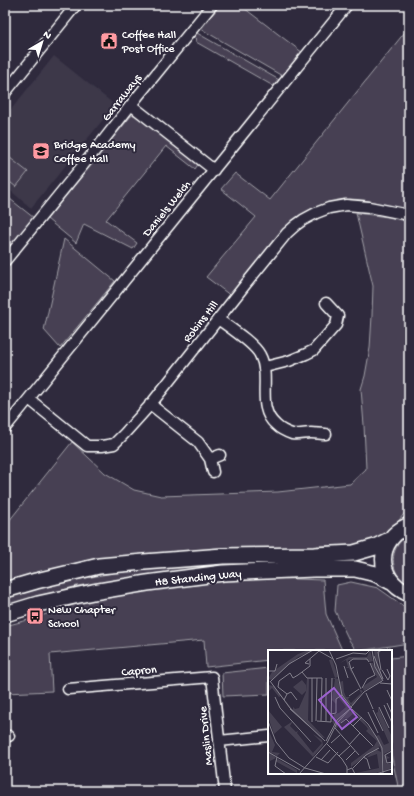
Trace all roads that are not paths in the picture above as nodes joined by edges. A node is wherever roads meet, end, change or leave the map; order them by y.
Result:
1 (76, 5) edge
2 (212, 5) edge
3 (347, 5) edge
4 (5, 93) edge
5 (131, 105) junction
6 (214, 170) junction
7 (409, 215) edge
8 (5, 261) edge
9 (326, 303) dead end
10 (218, 319) junction
11 (265, 367) junction
12 (29, 399) junction
13 (150, 404) junction
14 (5, 428) edge
15 (326, 434) dead end
16 (220, 455) dead end
17 (210, 459) junction
18 (213, 472) dead end
19 (406, 523) edge
20 (389, 540) junction
21 (314, 562) junction
22 (392, 582) junction
23 (5, 590) edge
24 (409, 594) edge
25 (5, 614) edge
26 (212, 677) joint
27 (68, 689) dead end
28 (268, 736) edge
29 (219, 741) junction
30 (224, 791) edge

1 - 4 street
2 - 5 street, Garraways
3 - 6 street, Daniels Welch
5 - 6 street
5 - 8 street, Garraways
6 - 12 street, Daniels Welch
7 - 10 street, Robins Hill
9 - 11 street
10 - 11 street
10 - 13 street, Robins Hill
11 - 15 street
12 - 13 street, Robins Hill
12 - 14 street, Daniels Welch
13 - 17 street
16 - 17 street
17 - 18 street
19 - 20 highway
20 - 21 highway, H8 Standing Way
20 - 22 highway
21 - 22 highway, H8 Standing Way
21 - 23 highway, H8 Standing Way
21 - 25 highway, H8 Standing Way
22 - 24 highway, H8 Standing Way
26 - 27 street, Capron
26 - 29 street, Maslin Drive
28 - 29 street
29 - 30 street, Maslin Drive

